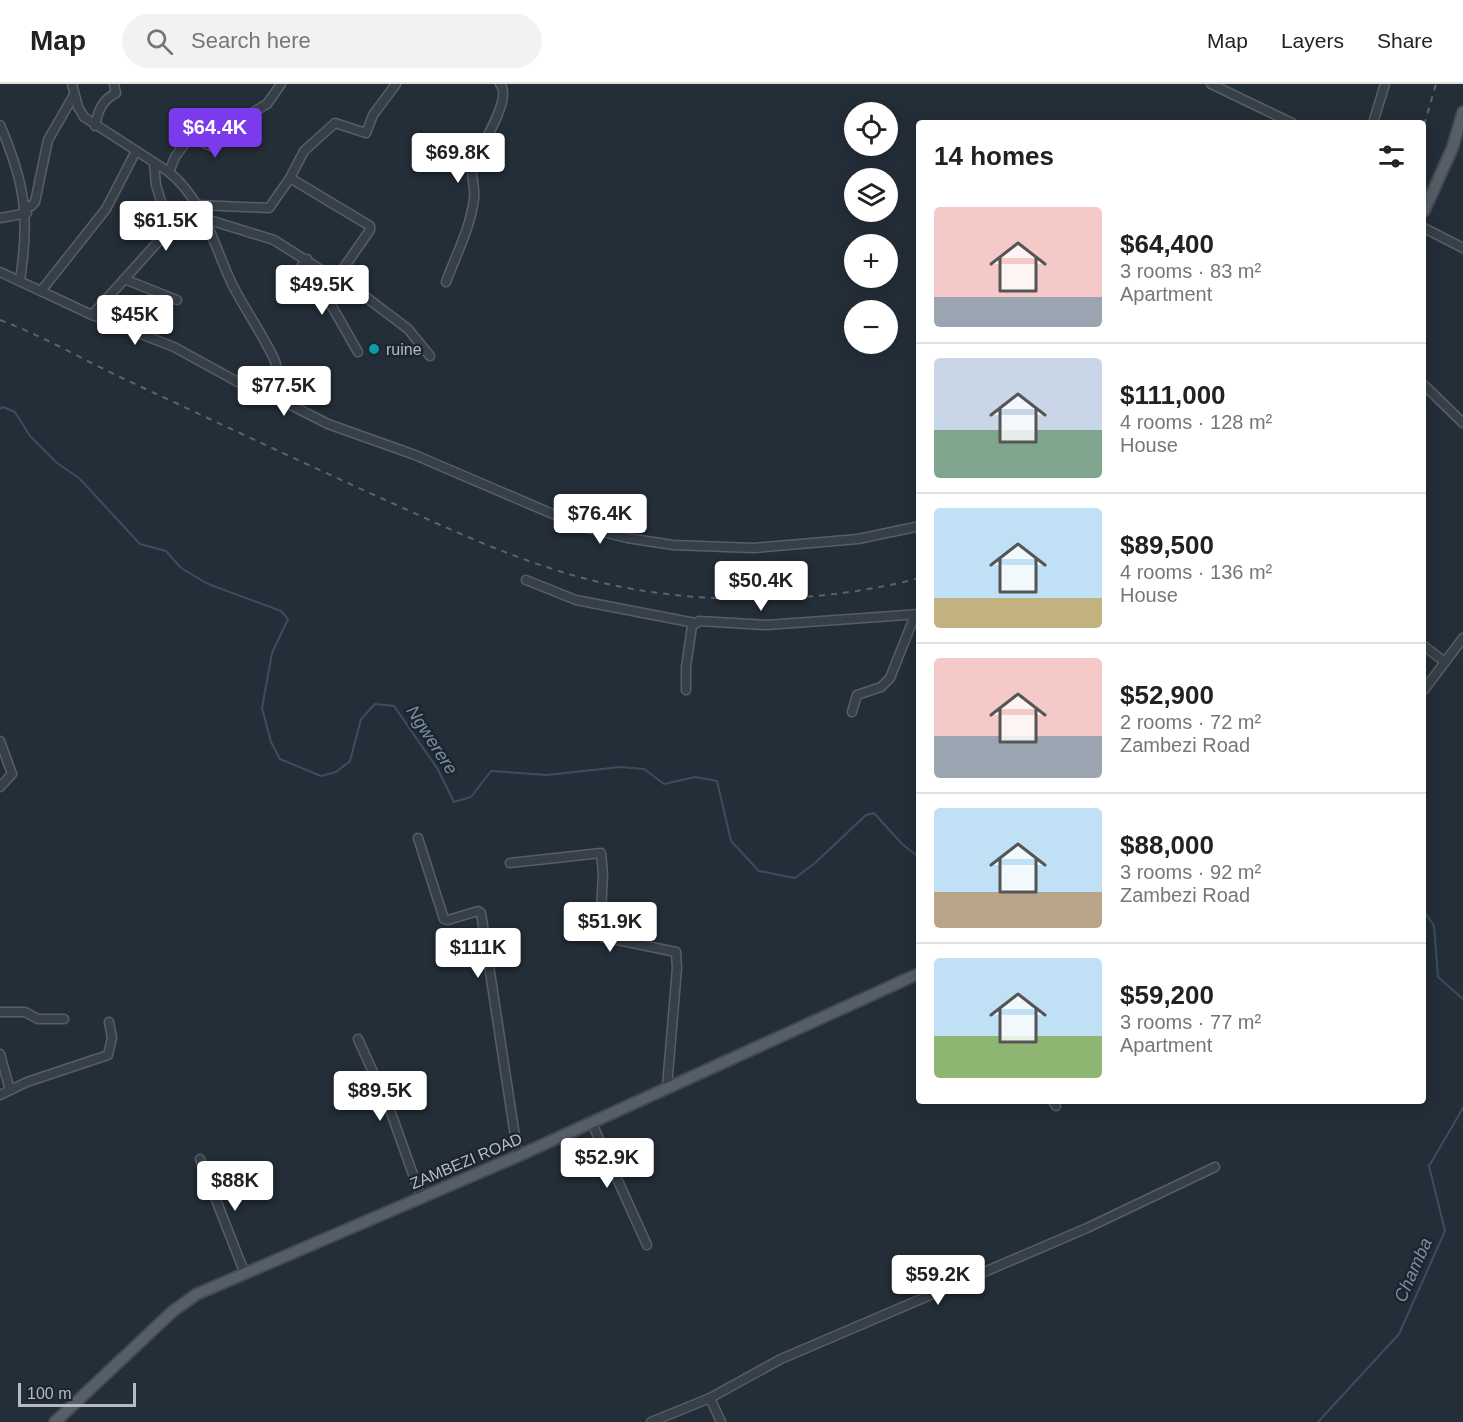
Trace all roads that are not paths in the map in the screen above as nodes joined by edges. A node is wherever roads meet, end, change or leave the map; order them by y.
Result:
1 (72, 84) edge
2 (114, 84) edge
3 (281, 84) edge
4 (396, 84) edge
5 (500, 84) edge
6 (1211, 84) edge
7 (1385, 84) edge
8 (74, 95) junction
9 (1463, 112) edge
10 (1286, 120) edge
11 (1374, 120) edge
12 (0, 125) edge
13 (95, 126) junction
14 (136, 151) junction
15 (154, 164) junction
16 (169, 172) junction
17 (290, 178) junction
18 (198, 205) junction
19 (1426, 207) edge
20 (26, 210) junction
21 (0, 218) edge
22 (206, 219) junction
23 (1426, 229) edge
24 (1463, 248) edge
25 (307, 259) junction
26 (0, 272) edge
27 (326, 273) junction
28 (338, 276) junction
29 (124, 279) junction
30 (20, 280) junction
31 (446, 282) dead end
32 (41, 291) junction
33 (287, 295) dead end
34 (177, 300) dead end
35 (92, 315) junction
36 (358, 352) dead end
37 (430, 356) dead end
38 (1426, 387) edge
39 (277, 398) junction
40 (1463, 423) edge
41 (916, 527) edge
42 (526, 580) dead end
43 (916, 614) edge
44 (916, 616) edge
45 (695, 622) junction
46 (1463, 638) edge
47 (1426, 648) edge
48 (1445, 662) junction
49 (1426, 687) edge
50 (686, 690) dead end
51 (852, 712) dead end
52 (0, 741) edge
53 (0, 787) edge
54 (418, 838) dead end
55 (510, 863) dead end
56 (916, 975) edge
57 (0, 1012) edge
58 (64, 1019) dead end
59 (109, 1022) dead end
60 (358, 1039) dead end
61 (0, 1054) edge
62 (667, 1087) junction
63 (10, 1090) junction
64 (0, 1095) edge
65 (591, 1121) junction
66 (518, 1156) junction
67 (200, 1160) dead end
68 (1215, 1167) dead end
69 (420, 1197) junction
70 (647, 1245) dead end
71 (245, 1274) junction
72 (710, 1398) junction
73 (55, 1422) edge
74 (651, 1422) edge
75 (721, 1422) edge

1 - 8 street
2 - 13 street
3 - 16 street
4 - 17 street
5 - 31 street
6 - 10 street
7 - 11 street
8 - 13 street
8 - 20 street
9 - 19 main road
12 - 20 street
13 - 14 street
14 - 15 street
14 - 32 street
15 - 16 street
15 - 29 street
16 - 18 street
17 - 18 street
17 - 28 street
18 - 22 street
20 - 21 street
20 - 30 street
22 - 25 street
22 - 39 street
23 - 24 street
25 - 27 street
25 - 33 street
26 - 30 street
27 - 28 street
27 - 36 street
28 - 37 street
29 - 34 street
29 - 35 street
30 - 32 street
32 - 35 street
35 - 39 street
38 - 40 street
39 - 41 street
42 - 45 street
43 - 45 street
44 - 51 street
45 - 50 street
46 - 48 street
47 - 48 street
48 - 49 street
52 - 53 street
54 - 66 street
55 - 62 street
56 - 62 main road, ZAMBEZI ROAD
57 - 58 street
59 - 63 street
60 - 69 street
61 - 63 street
62 - 65 main road, ZAMBEZI ROAD
63 - 64 street
65 - 66 main road, ZAMBEZI ROAD
65 - 70 street
66 - 69 main road, ZAMBEZI ROAD
67 - 71 street
68 - 72 street
69 - 71 main road, ZAMBEZI ROAD
71 - 73 main road, ZAMBEZI ROAD
72 - 74 street
72 - 75 street

